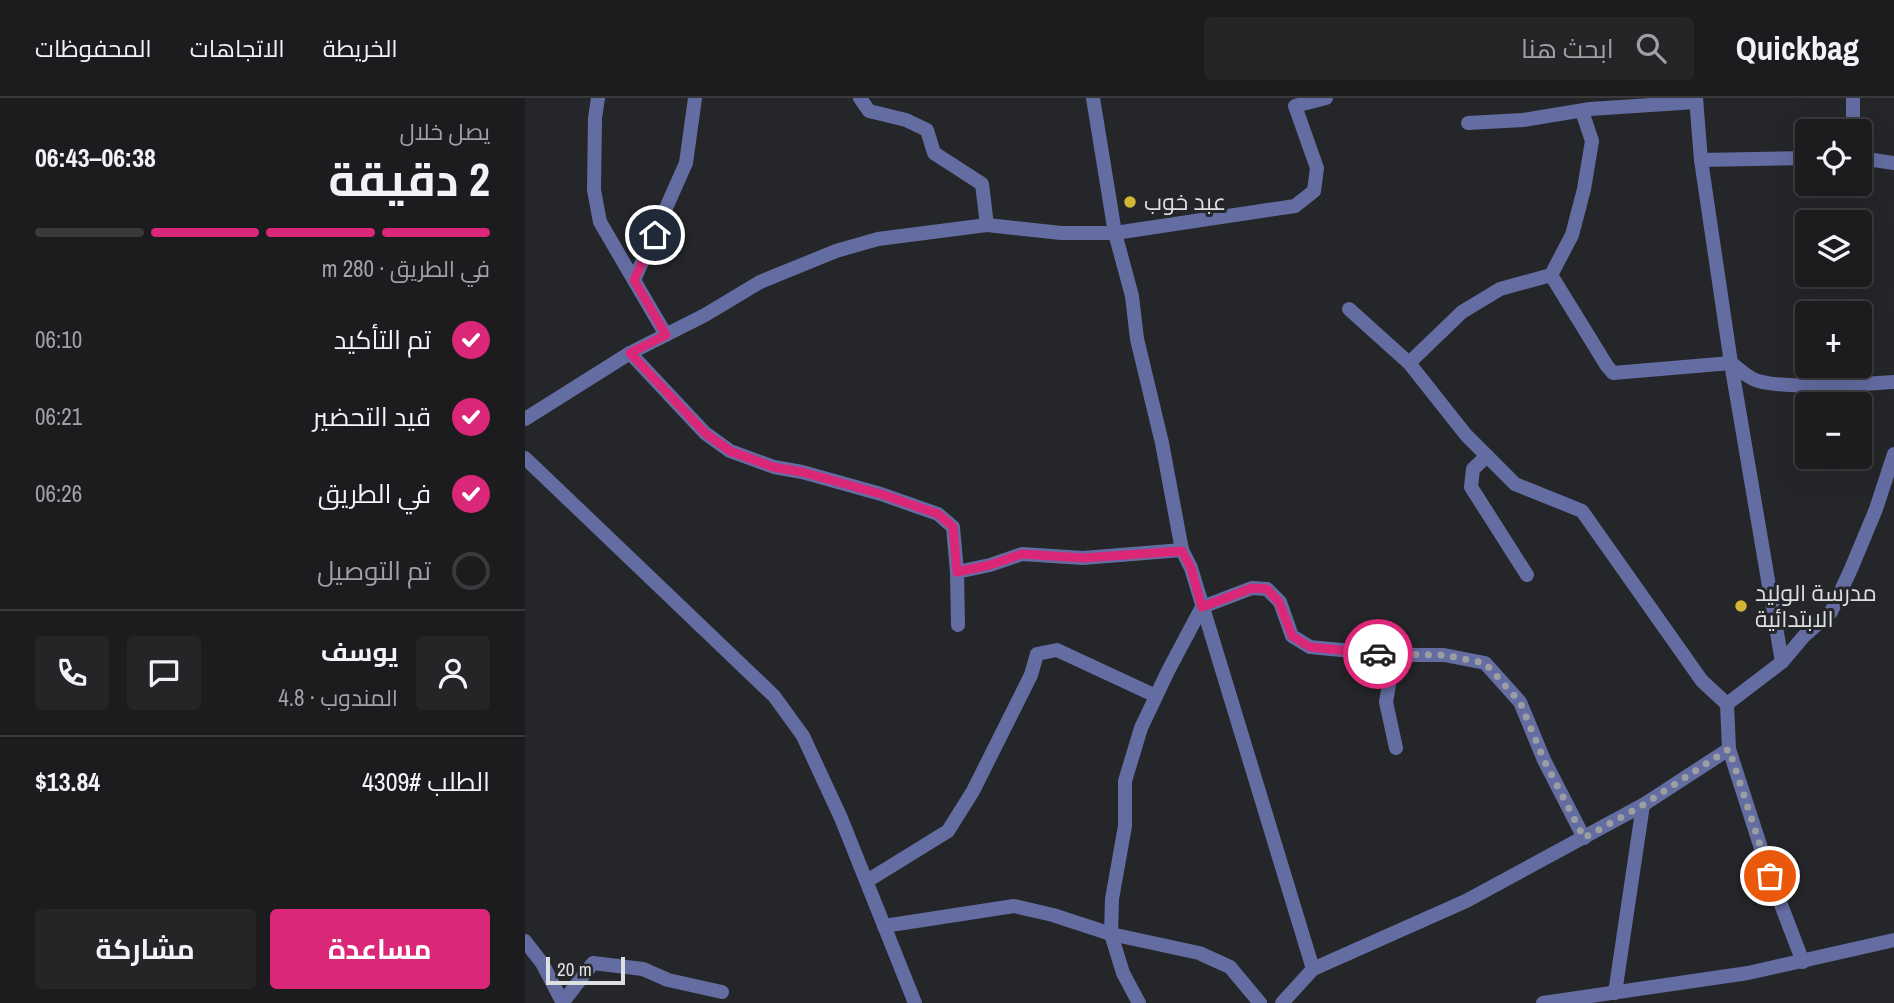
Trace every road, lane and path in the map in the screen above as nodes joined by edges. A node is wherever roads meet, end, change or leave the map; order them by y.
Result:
1 (598, 98) edge
2 (695, 98) edge
3 (860, 98) edge
4 (1093, 98) edge
5 (1325, 98) edge
6 (1853, 98) edge
7 (1696, 100) edge
8 (1294, 102) edge
9 (1588, 106) edge
10 (1853, 119) edge
11 (1468, 123) dead end
12 (1795, 158) edge
13 (1701, 160) junction
14 (1872, 160) edge
15 (1894, 163) edge
16 (987, 225) junction
17 (1115, 233) junction
18 (1551, 275) junction
19 (634, 280) junction
20 (1349, 309) dead end
21 (666, 335) junction
22 (630, 353) junction
23 (1409, 363) junction
24 (1731, 363) junction
25 (1894, 382) edge
26 (525, 419) edge
27 (1894, 453) edge
28 (1487, 456) junction
29 (525, 458) edge
30 (1182, 551) junction
31 (957, 572) junction
32 (1527, 575) dead end
33 (1202, 607) junction
34 (958, 625) dead end
35 (1394, 655) junction
36 (1782, 662) junction
37 (1156, 696) junction
38 (1727, 704) junction
39 (1396, 748) dead end
40 (1729, 749) junction
41 (1643, 805) junction
42 (1584, 838) junction
43 (867, 881) junction
44 (884, 926) junction
45 (1111, 934) junction
46 (1894, 940) edge
47 (525, 941) edge
48 (525, 961) edge
49 (1803, 962) junction
50 (542, 963) junction
51 (1313, 969) junction
52 (722, 992) dead end
53 (1615, 993) junction
54 (1586, 1000) edge
55 (563, 1002) edge
56 (915, 1003) edge
57 (1139, 1003) edge
58 (1260, 1003) edge
59 (1282, 1003) edge
60 (1543, 1003) edge

1 - 19 street
2 - 19 street
3 - 16 street
4 - 17 street
5 - 8 street
6 - 10 street
7 - 9 street
7 - 13 street
8 - 17 street
9 - 11 street
9 - 18 street
12 - 13 street
13 - 24 street
14 - 15 street
16 - 17 street
16 - 21 street
17 - 30 street
18 - 23 street
18 - 24 street
19 - 21 street
20 - 23 street
21 - 22 street
22 - 26 street
22 - 31 street
23 - 28 street
24 - 25 street
24 - 36 street
27 - 36 street
28 - 32 street
28 - 38 street
29 - 43 street
30 - 31 street
30 - 33 street
31 - 34 street
33 - 35 street
33 - 37 street
33 - 51 street
35 - 39 street
35 - 42 street
36 - 38 street
37 - 43 street
37 - 45 street
38 - 40 street
40 - 41 street
40 - 49 street
41 - 42 street
41 - 53 street
42 - 51 street
43 - 44 street
44 - 45 street
44 - 56 street
45 - 57 street
45 - 58 street
46 - 49 street
47 - 50 street
48 - 50 street
49 - 53 street
50 - 55 street
51 - 59 street
52 - 55 street
53 - 54 street
54 - 60 street

